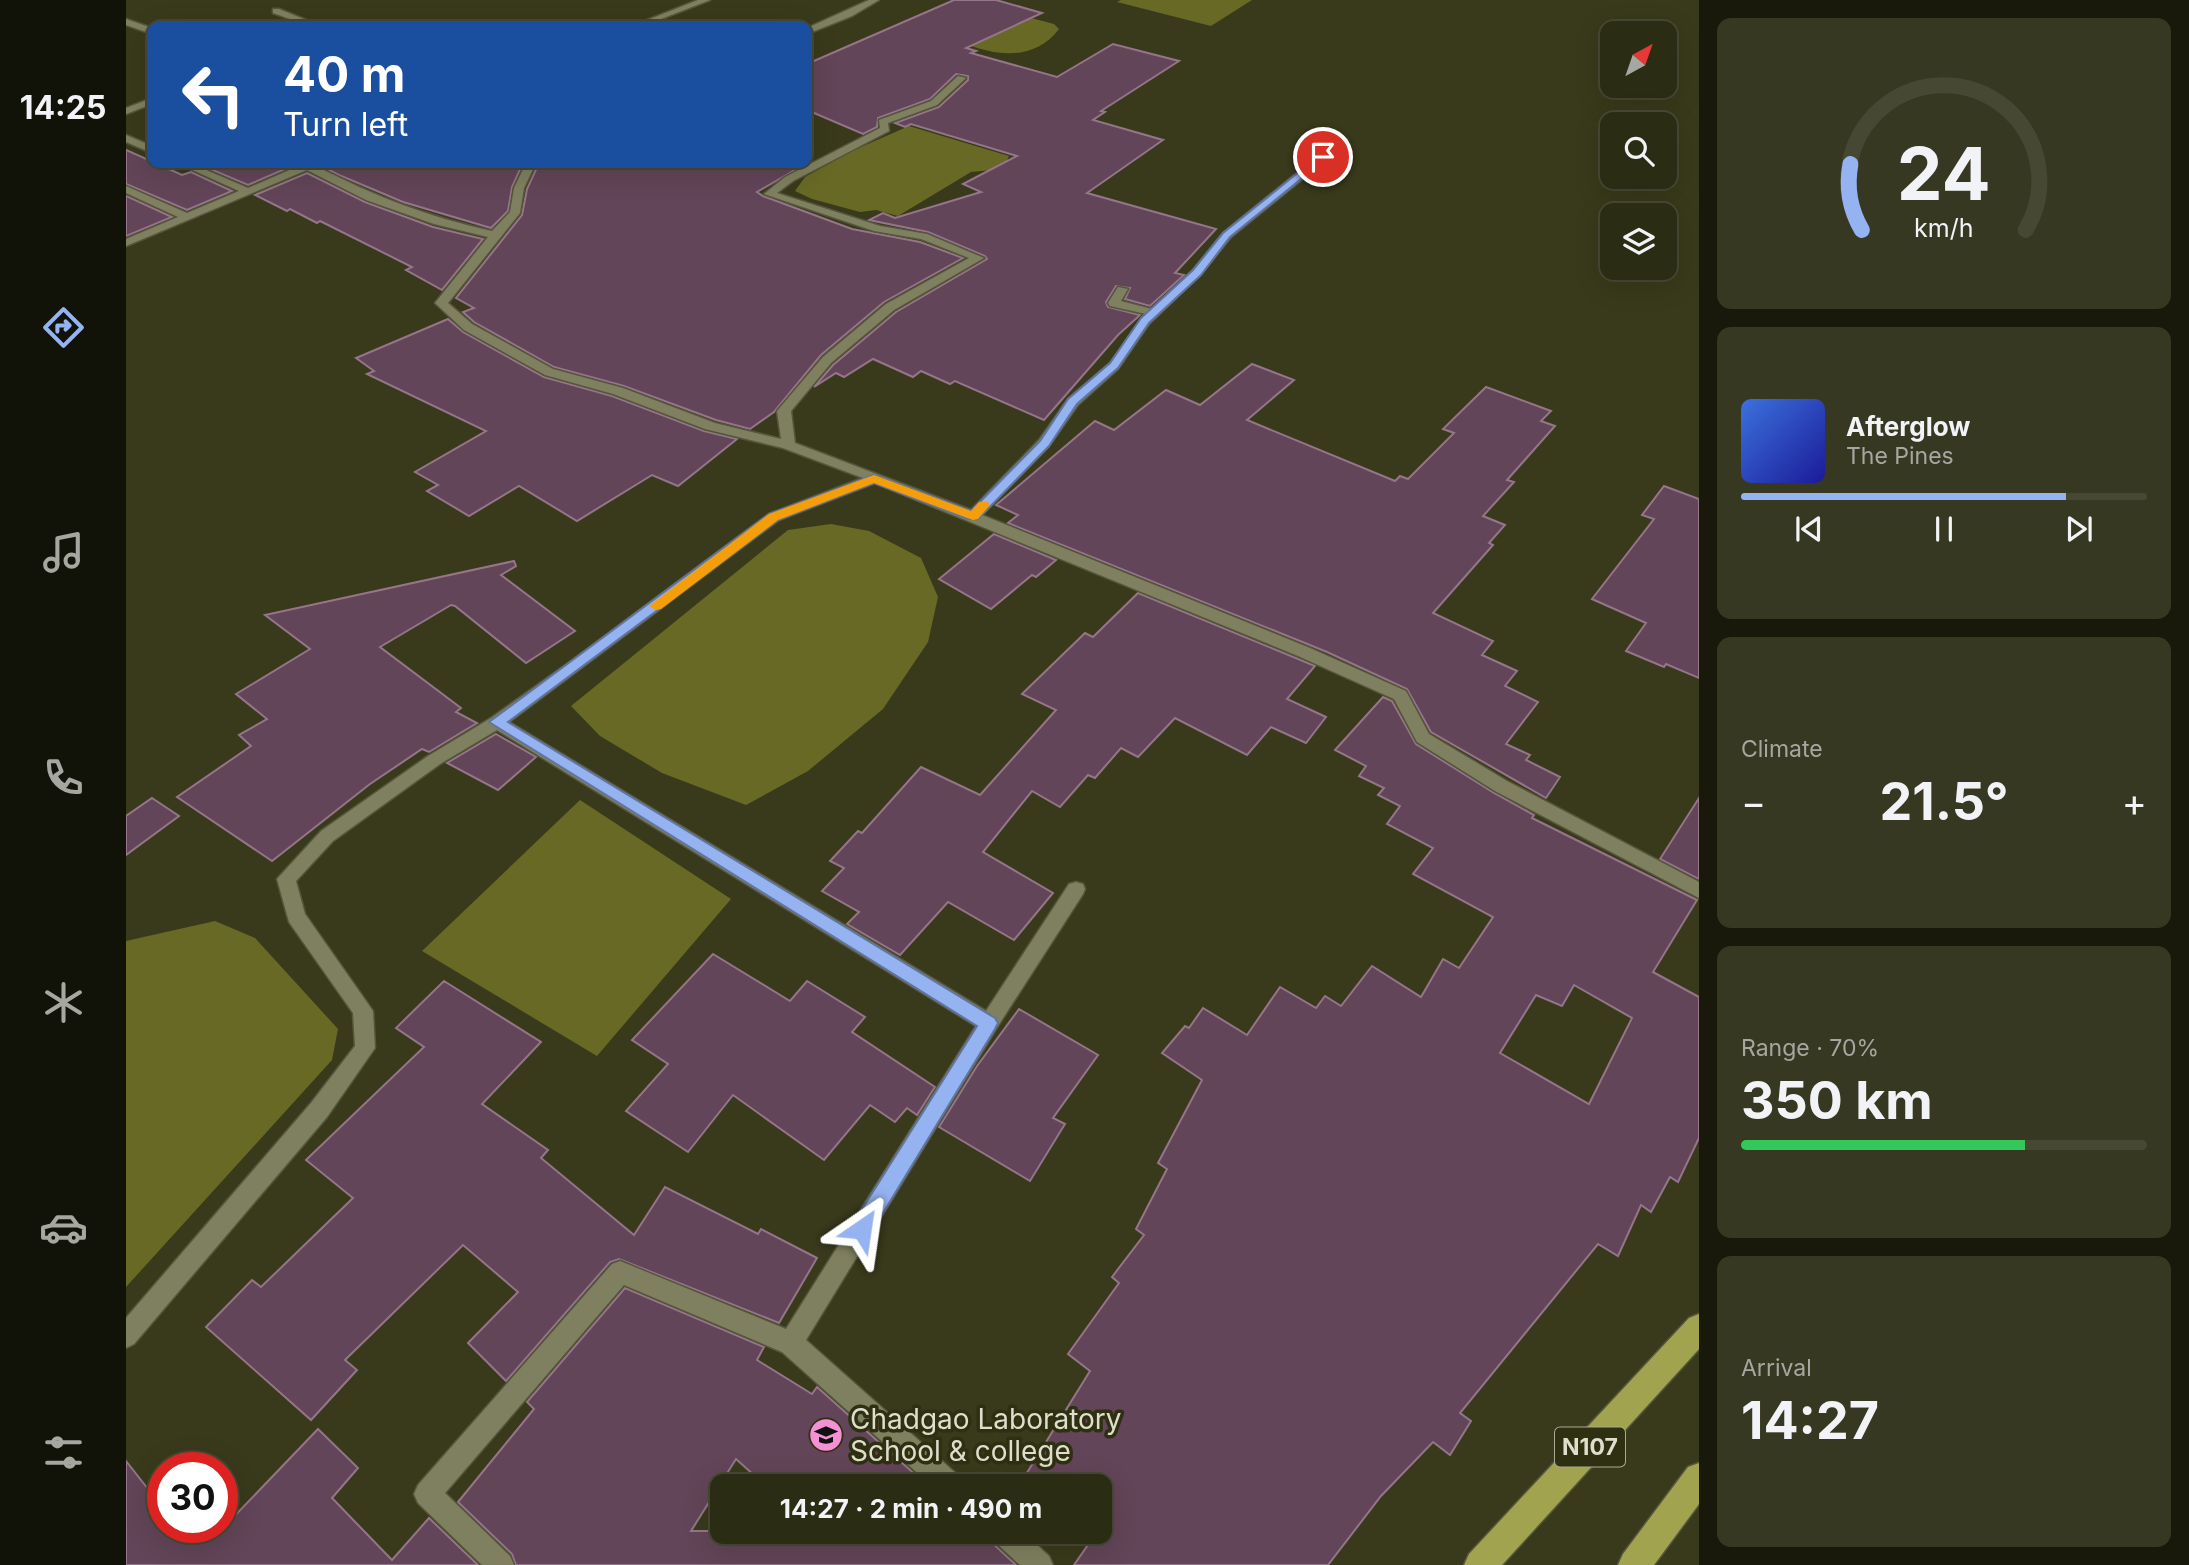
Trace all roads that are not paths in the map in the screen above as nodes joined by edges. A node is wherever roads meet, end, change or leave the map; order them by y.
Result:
1 (706, 0) edge
2 (875, 0) edge
3 (276, 11) dead end
4 (303, 21) edge
5 (649, 21) edge
6 (126, 22) edge
7 (147, 29) edge
8 (812, 29) edge
9 (961, 78) dead end
10 (147, 103) edge
11 (126, 111) edge
12 (126, 138) edge
13 (1343, 141) dead end
14 (147, 148) edge
15 (812, 167) edge
16 (194, 168) edge
17 (302, 168) edge
18 (318, 168) edge
19 (529, 168) edge
20 (811, 168) edge
21 (126, 189) edge
22 (247, 191) junction
23 (187, 217) junction
24 (495, 235) junction
25 (126, 243) edge
26 (1122, 289) dead end
27 (1155, 313) junction
28 (788, 445) junction
29 (874, 479) junction
30 (973, 516) junction
31 (496, 722) junction
32 (1076, 889) dead end
33 (1699, 891) edge
34 (989, 1023) junction
35 (1699, 1328) edge
36 (126, 1336) edge
37 (791, 1343) junction
38 (938, 1474) edge
39 (1699, 1478) edge
40 (1017, 1544) edge
41 (501, 1565) edge
42 (1040, 1565) edge
43 (1480, 1565) edge
44 (1634, 1565) edge

1 - 5 street
2 - 8 street
3 - 4 street
6 - 7 street
9 - 15 street
10 - 11 street
12 - 14 street
13 - 27 street
16 - 22 street
17 - 22 street
18 - 24 street
19 - 24 street
20 - 28 street
21 - 23 street
22 - 23 street
23 - 25 street
24 - 28 street
26 - 27 street
27 - 30 street
28 - 29 street
29 - 30 street
29 - 31 street
30 - 33 street
31 - 34 street
31 - 36 street
32 - 34 street
34 - 37 street
35 - 43 highway, N107
37 - 38 street
37 - 41 street
39 - 44 highway
40 - 42 street

